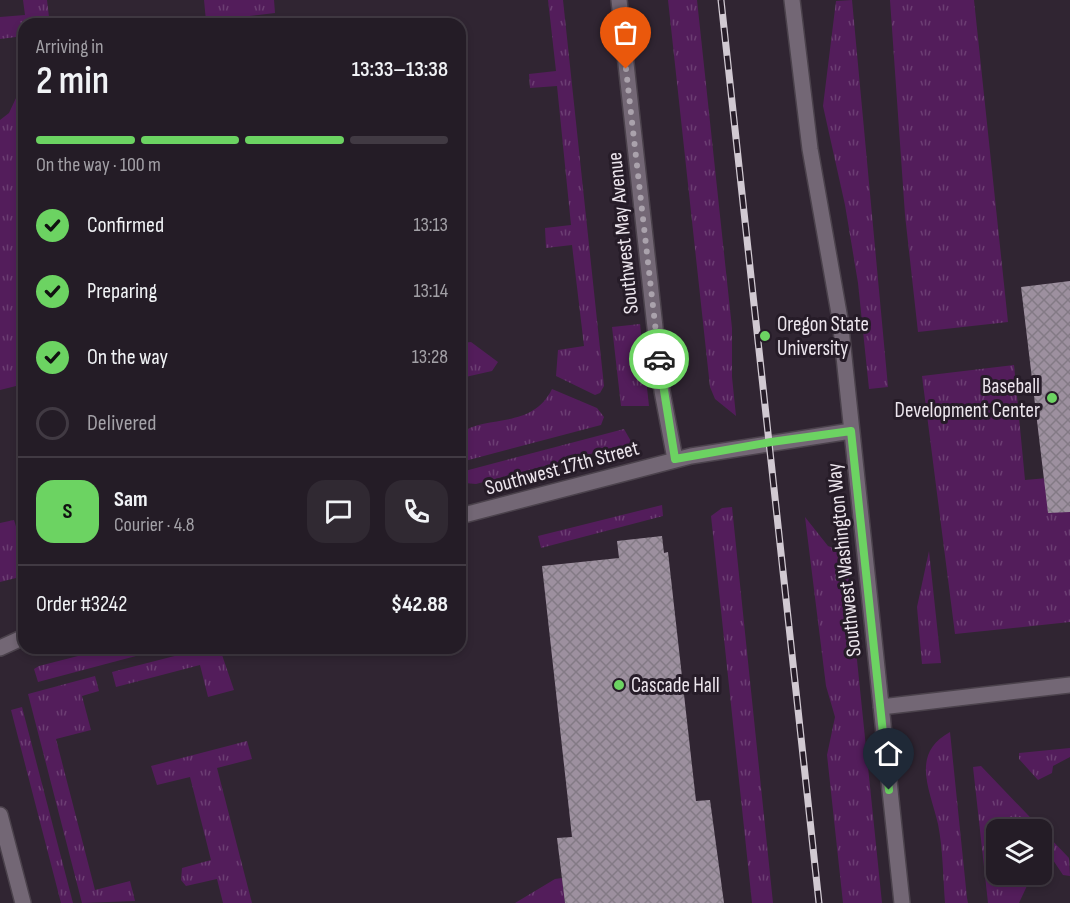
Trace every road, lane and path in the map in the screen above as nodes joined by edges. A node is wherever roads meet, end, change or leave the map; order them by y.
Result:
1 (619, 0) edge
2 (792, 0) edge
3 (851, 431) junction
4 (675, 459) junction
5 (466, 514) edge
6 (18, 639) edge
7 (0, 648) edge
8 (1070, 686) edge
9 (881, 707) junction
10 (0, 815) edge
11 (23, 903) edge
12 (902, 903) edge

1 - 4 street, Southwest May Avenue
2 - 3 street, Southwest Washington Way
3 - 4 street, Southwest 17th Street
3 - 9 street, Southwest Washington Way
4 - 5 street, Southwest 17th Street
6 - 7 street
8 - 9 street
9 - 12 street, Southwest Washington Way
10 - 11 street

